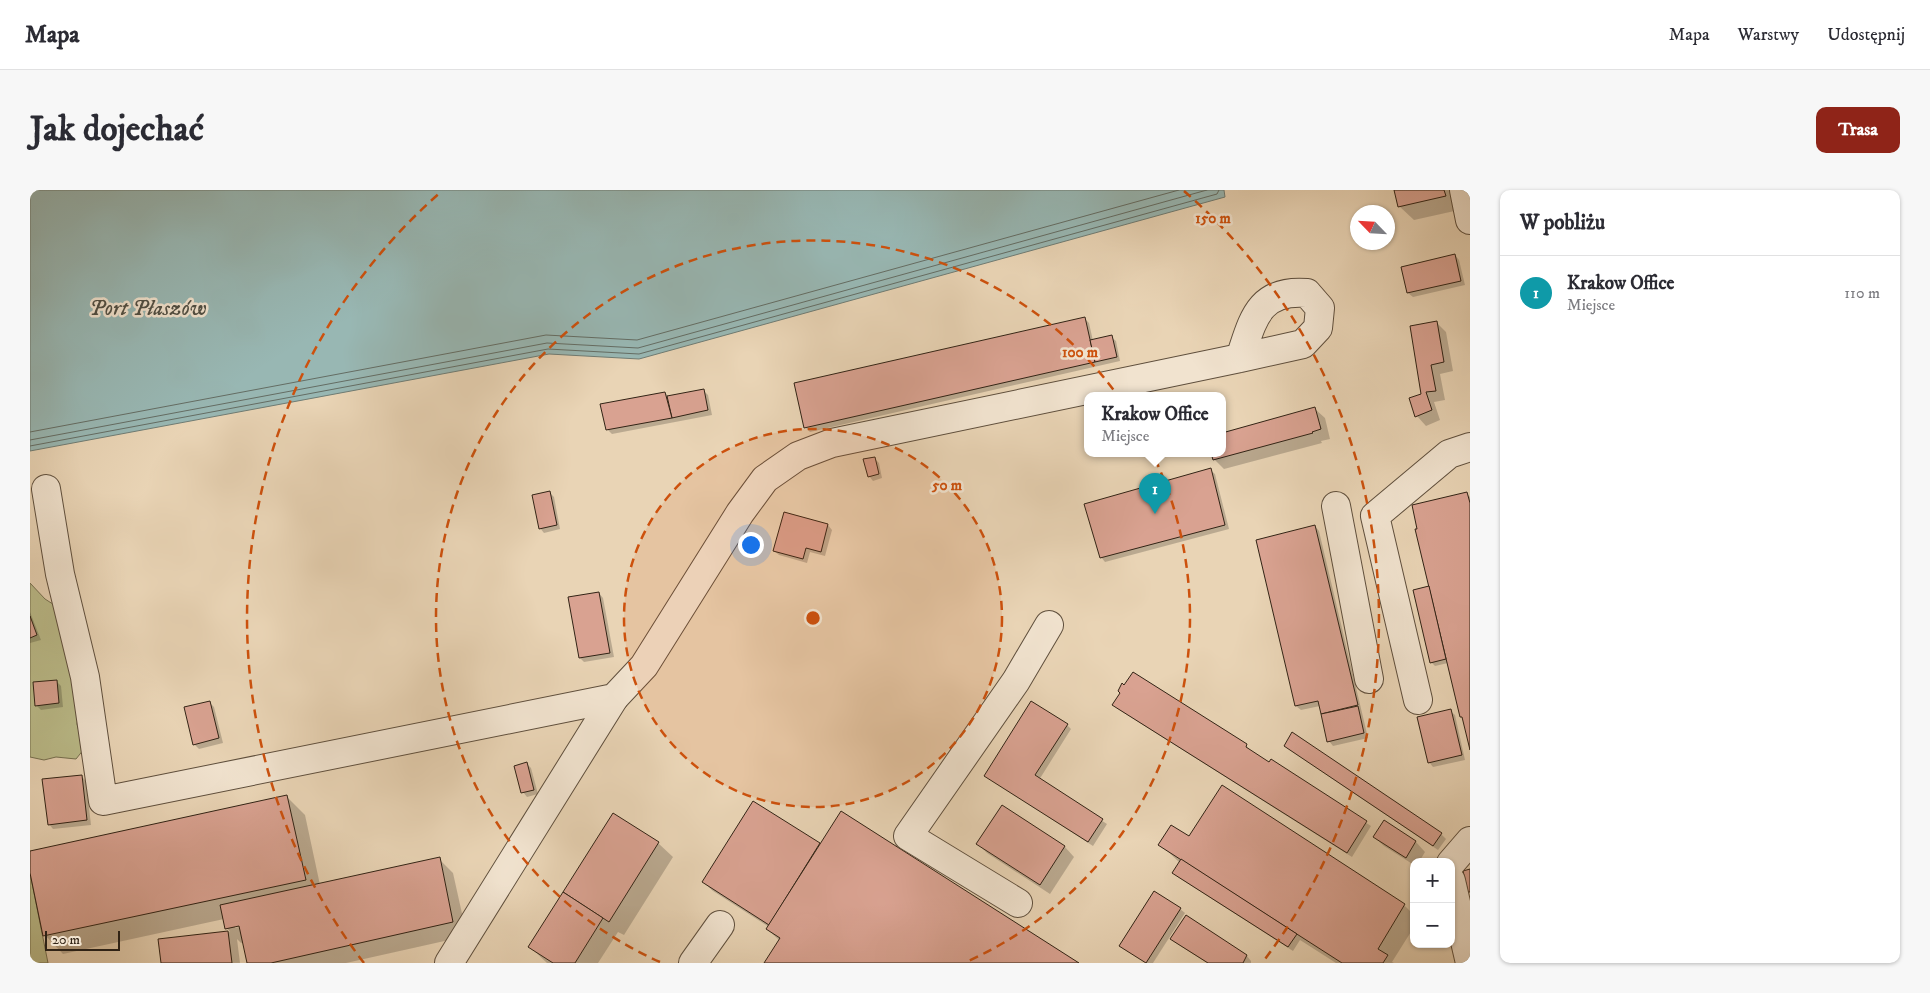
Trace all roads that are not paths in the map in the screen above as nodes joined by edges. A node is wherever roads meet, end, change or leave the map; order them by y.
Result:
1 (1464, 190) edge
2 (1470, 220) edge
3 (1240, 358) dead end
4 (1470, 447) edge
5 (46, 489) dead end
6 (1336, 506) dead end
7 (1049, 625) dead end
8 (1369, 679) dead end
9 (614, 698) junction
10 (1418, 700) dead end
11 (1470, 841) edge
12 (1455, 858) edge
13 (1455, 898) edge
14 (1018, 903) dead end
15 (720, 925) dead end
16 (449, 963) edge
17 (693, 963) edge
18 (1470, 963) edge

1 - 2 lane
3 - 9 lane
4 - 10 lane
5 - 9 lane
6 - 8 lane
7 - 14 lane
9 - 16 lane
11 - 12 lane
13 - 18 lane
15 - 17 lane

